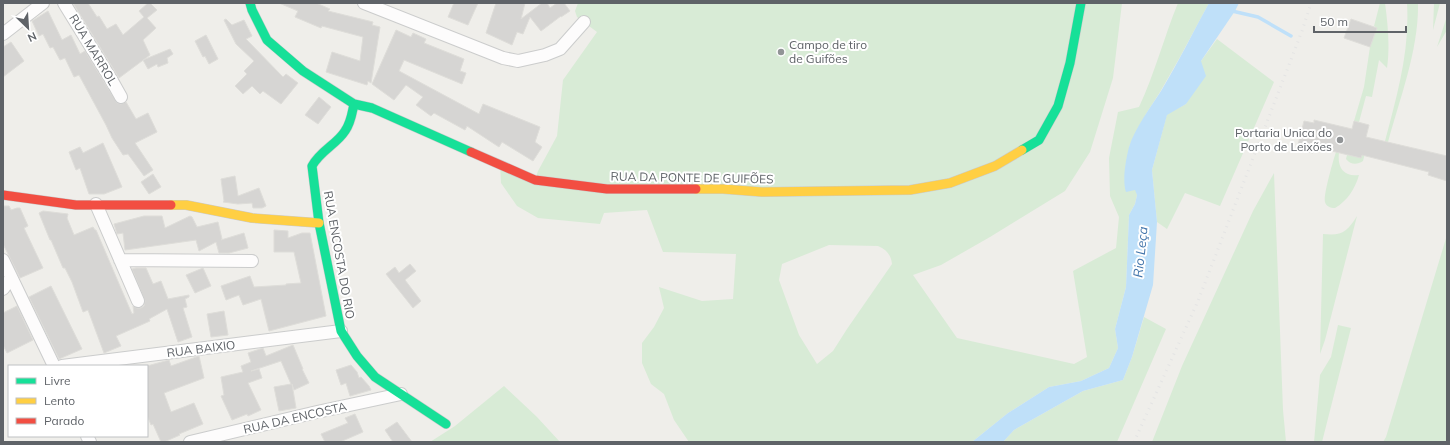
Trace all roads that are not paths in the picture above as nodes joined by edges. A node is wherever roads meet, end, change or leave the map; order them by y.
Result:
1 (43, 3) edge
2 (64, 3) edge
3 (250, 3) edge
4 (364, 3) edge
5 (1081, 3) edge
6 (584, 22) dead end
7 (3, 34) edge
8 (121, 97) dead end
9 (354, 104) junction
10 (3, 195) edge
11 (96, 204) junction
12 (320, 223) junction
13 (3, 260) edge
14 (120, 260) junction
15 (252, 261) dead end
16 (11, 278) junction
17 (3, 289) edge
18 (138, 301) dead end
19 (341, 331) junction
20 (54, 365) edge
21 (70, 365) edge
22 (401, 394) junction
23 (446, 424) dead end
24 (190, 442) edge

1 - 7 street
2 - 8 street, RUA MARROL
3 - 9 street, RUA DA PONTE DE GUIFÕES
4 - 6 street
5 - 9 street, RUA DA PONTE DE GUIFÕES
9 - 12 street, RUA ENCOSTA DO RIO
10 - 11 street
11 - 12 street
11 - 14 street
12 - 19 street, RUA ENCOSTA DO RIO
13 - 16 street
14 - 15 street
14 - 18 street
16 - 17 street
16 - 20 street
19 - 21 street, RUA BAIXIO
19 - 22 street, RUA ENCOSTA DO RIO
22 - 23 street, RUA ENCOSTA DO RIO
22 - 24 street, RUA DA ENCOSTA

